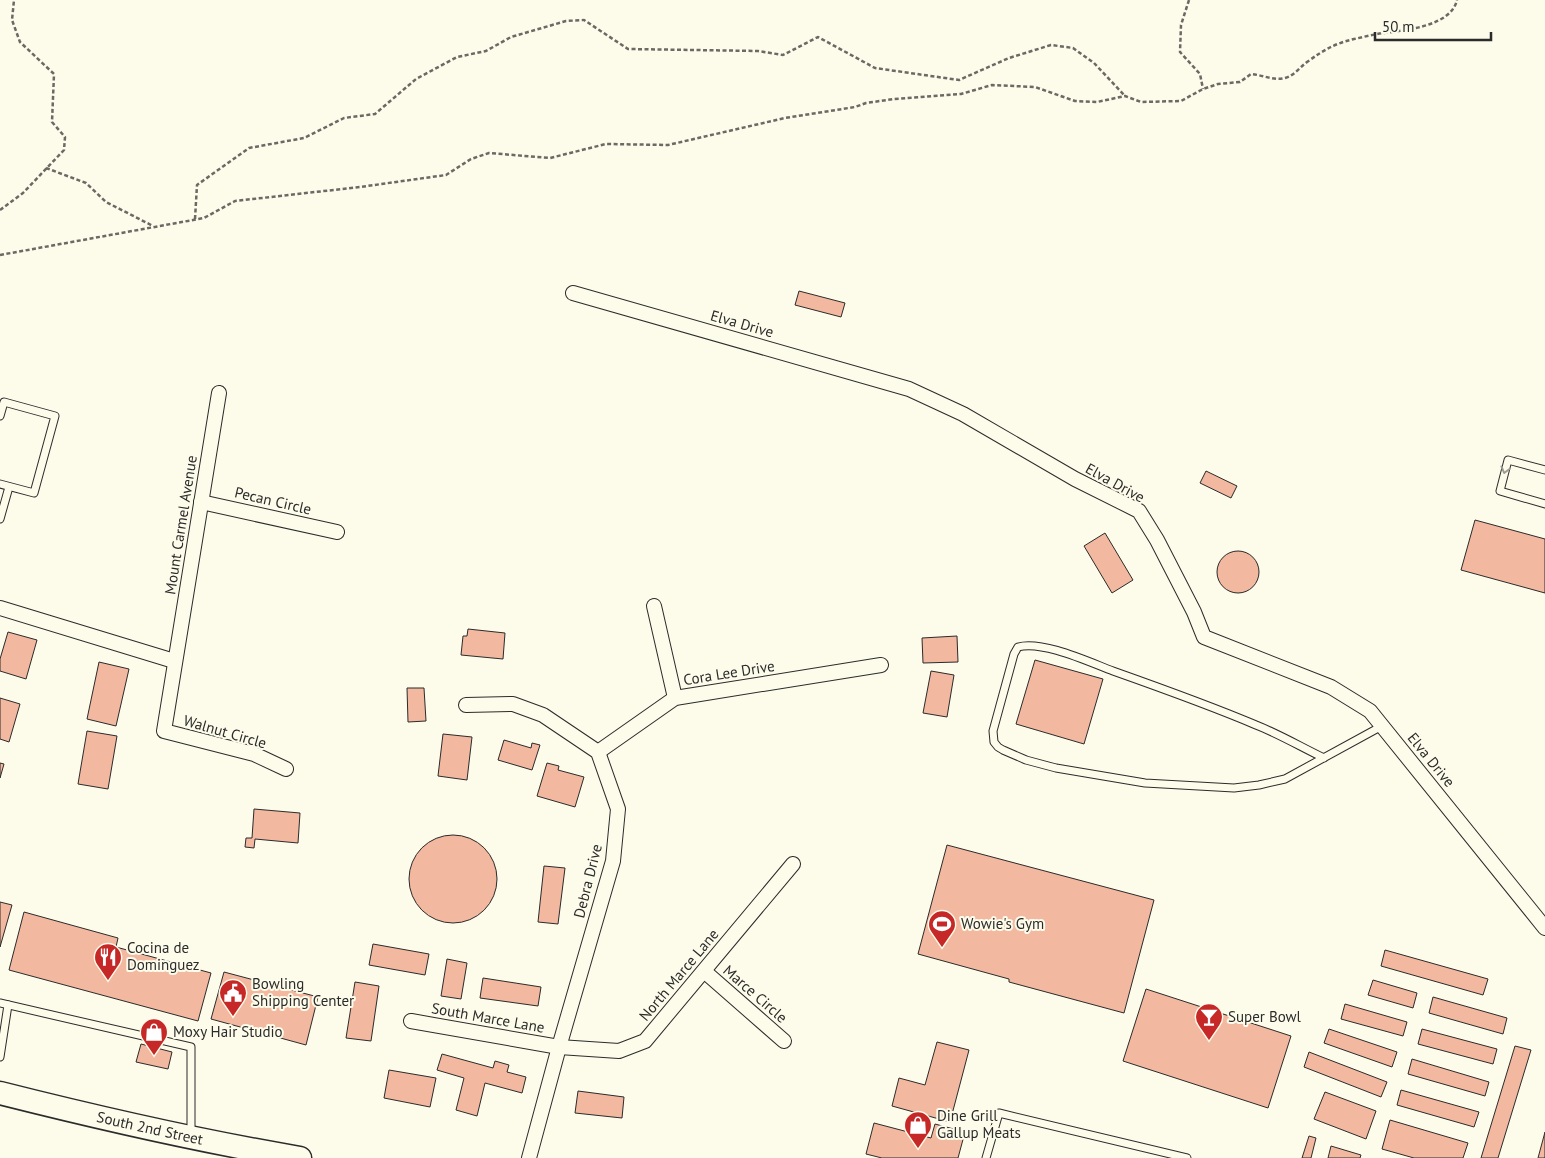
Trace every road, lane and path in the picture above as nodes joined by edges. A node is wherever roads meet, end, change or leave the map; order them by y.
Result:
1 (14, 0) edge
2 (1189, 0) edge
3 (1457, 0) edge
4 (1203, 89) junction
5 (1125, 96) junction
6 (46, 168) junction
7 (0, 210) edge
8 (194, 219) junction
9 (154, 226) junction
10 (0, 255) edge
11 (572, 293) dead end
12 (219, 393) dead end
13 (0, 416) edge
14 (1545, 470) edge
15 (0, 484) edge
16 (9, 487) junction
17 (202, 502) junction
18 (1545, 504) edge
19 (0, 519) edge
20 (337, 532) dead end
21 (654, 606) dead end
22 (0, 608) edge
23 (174, 662) junction
24 (881, 665) dead end
25 (675, 698) junction
26 (466, 705) dead end
27 (1382, 726) junction
28 (598, 752) junction
29 (1324, 758) junction
30 (286, 769) dead end
31 (793, 864) dead end
32 (1545, 928) edge
33 (704, 971) junction
34 (0, 1003) edge
35 (8, 1005) junction
36 (411, 1021) dead end
37 (784, 1041) dead end
38 (559, 1047) junction
39 (0, 1057) edge
40 (0, 1093) edge
41 (191, 1138) junction
42 (300, 1158) edge
43 (529, 1158) edge
44 (986, 1158) edge
45 (1187, 1158) edge

1 - 6 path
2 - 4 path
3 - 4 path
4 - 5 path
5 - 8 path
5 - 8 path
6 - 7 path
6 - 9 path
8 - 9 path
9 - 10 path
11 - 27 street, Elva Drive
12 - 17 street, Mount Carmel Avenue
13 - 16 lane
14 -> 18 lane
15 - 16 lane
16 - 19 lane
17 - 20 street, Pecan Circle
17 - 23 street, Mount Carmel Avenue
21 - 25 street
22 - 23 street
23 - 30 street, Walnut Circle
24 - 25 street, Cora Lee Drive
25 - 28 street, Cora Lee Drive
26 - 28 street
27 - 29 lane
27 - 32 street, Elva Drive
28 - 38 street, Debra Drive
29 - 29 lane
31 - 33 street, North Marce Lane
33 - 37 street, Marce Circle
33 - 38 street, North Marce Lane
34 - 35 lane
35 - 39 lane
35 - 41 lane
36 - 38 street, South Marce Lane
38 - 43 street, Debra Drive
40 - 41 main road, South 2nd Street
41 - 42 main road, South 2nd Street
44 - 45 lane

